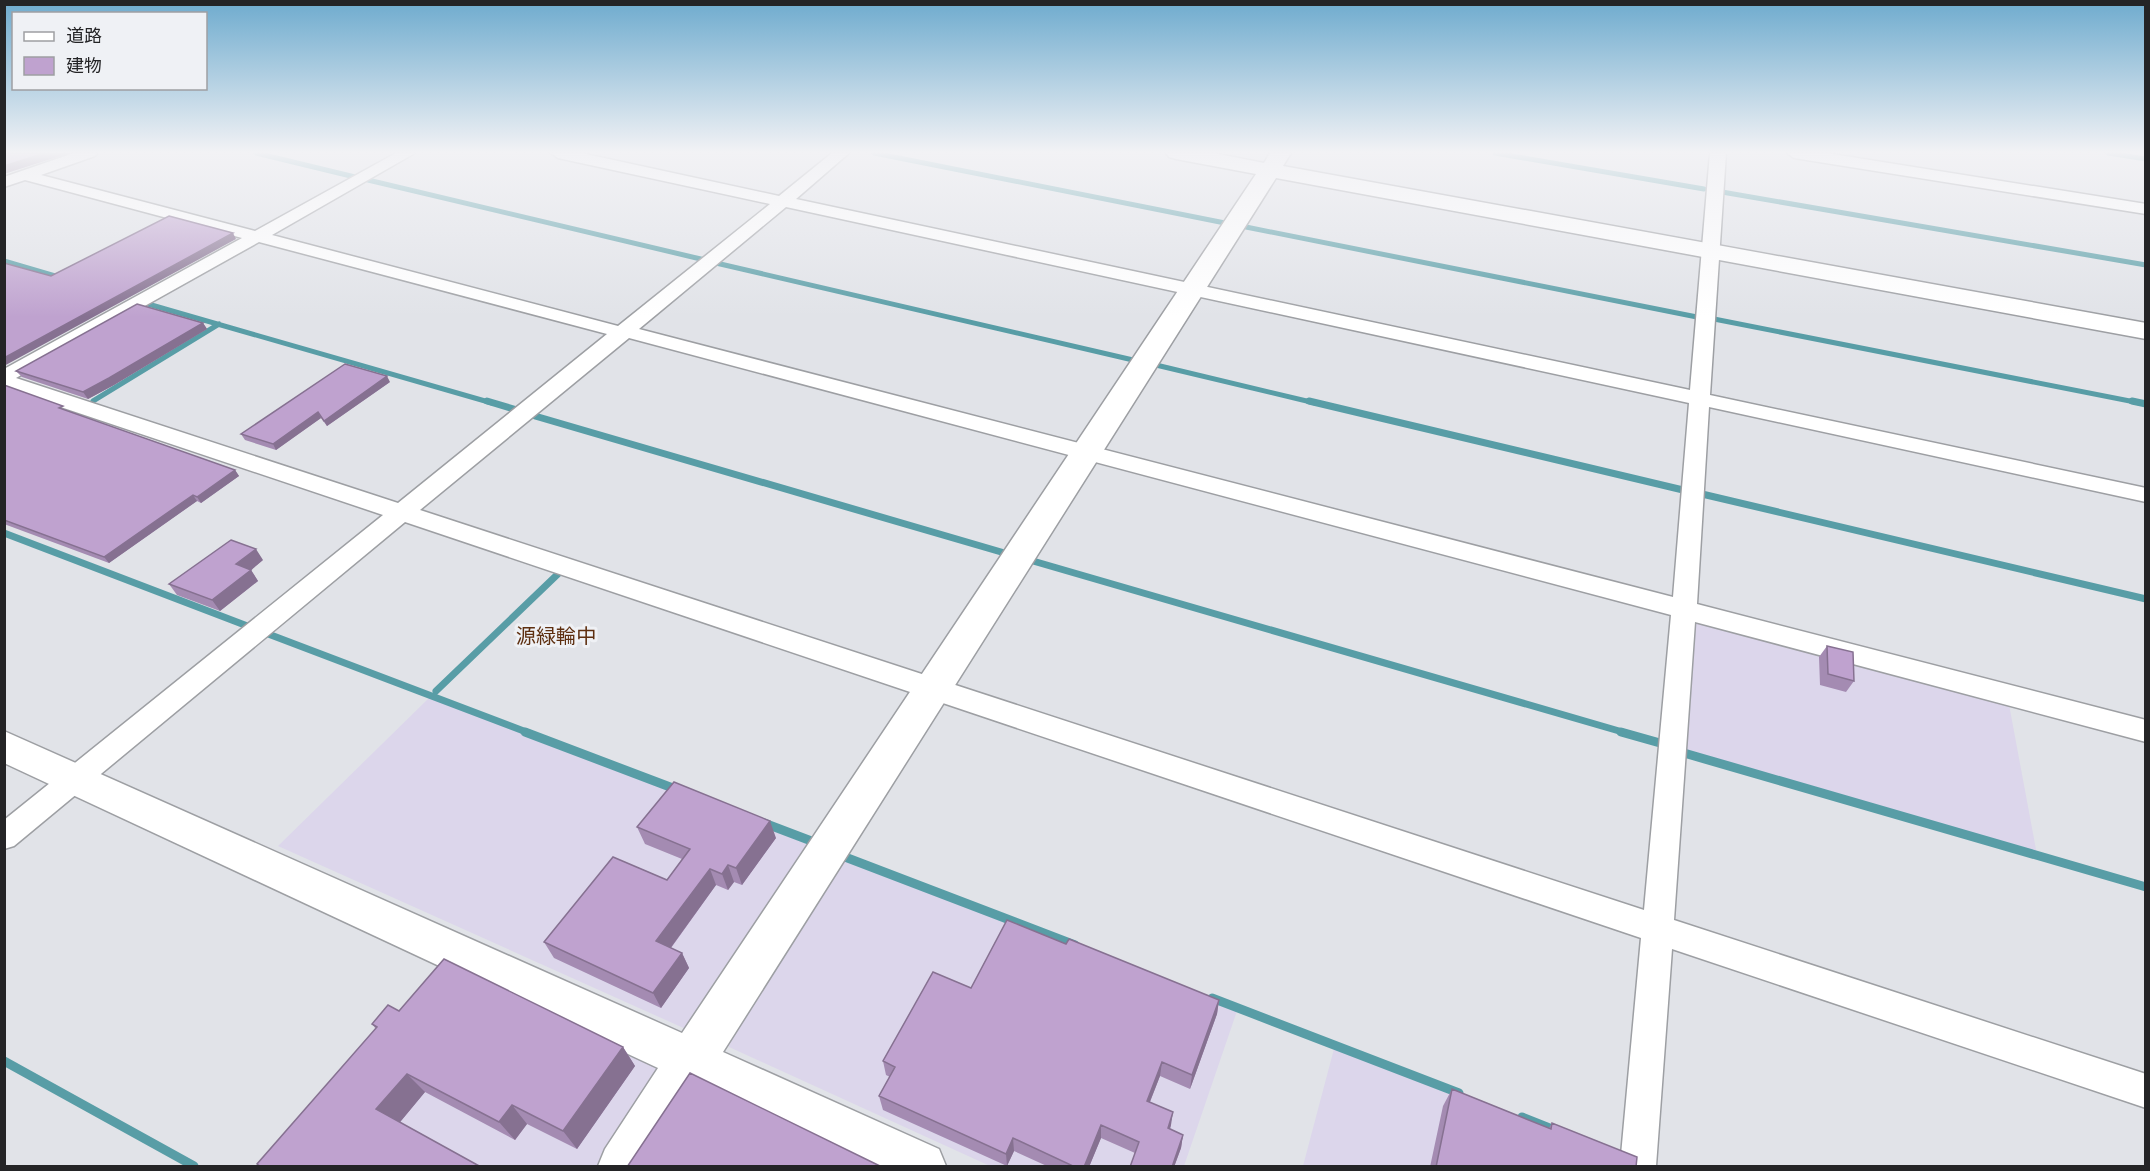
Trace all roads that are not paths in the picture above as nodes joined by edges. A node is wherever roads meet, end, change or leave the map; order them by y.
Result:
1 (147, 208) edge
2 (310, 208) edge
3 (776, 208) edge
4 (809, 208) edge
5 (1246, 208) edge
6 (1497, 208) edge
7 (1714, 208) edge
8 (258, 237) junction
9 (1711, 252) junction
10 (1193, 290) junction
11 (2145, 331) edge
12 (625, 332) junction
13 (4, 379) edge
14 (1698, 398) junction
15 (1088, 453) junction
16 (2145, 495) edge
17 (402, 511) junction
18 (1684, 609) junction
19 (933, 690) junction
20 (2145, 731) edge
21 (4, 746) edge
22 (75, 778) junction
23 (4, 837) edge
24 (1658, 929) junction
25 (692, 1061) junction
26 (2145, 1091) edge
27 (622, 1167) edge
28 (922, 1167) edge
29 (1638, 1167) edge

1 - 8 street
2 - 8 street
3 - 12 street
4 - 10 street
5 - 10 street
6 - 9 street
7 - 9 street
8 - 12 street
8 - 13 street
9 - 11 street
9 - 14 street
10 - 14 street
10 - 15 street
12 - 15 street
12 - 17 street
13 - 17 street
14 - 16 street
14 - 18 street
15 - 18 street
15 - 19 street
17 - 19 street
17 - 22 street
18 - 20 street
18 - 24 street
19 - 24 street
19 - 25 street
21 - 22 street
22 - 23 street
22 - 25 street
24 - 26 street
24 - 29 street
25 - 27 street
25 - 28 street

